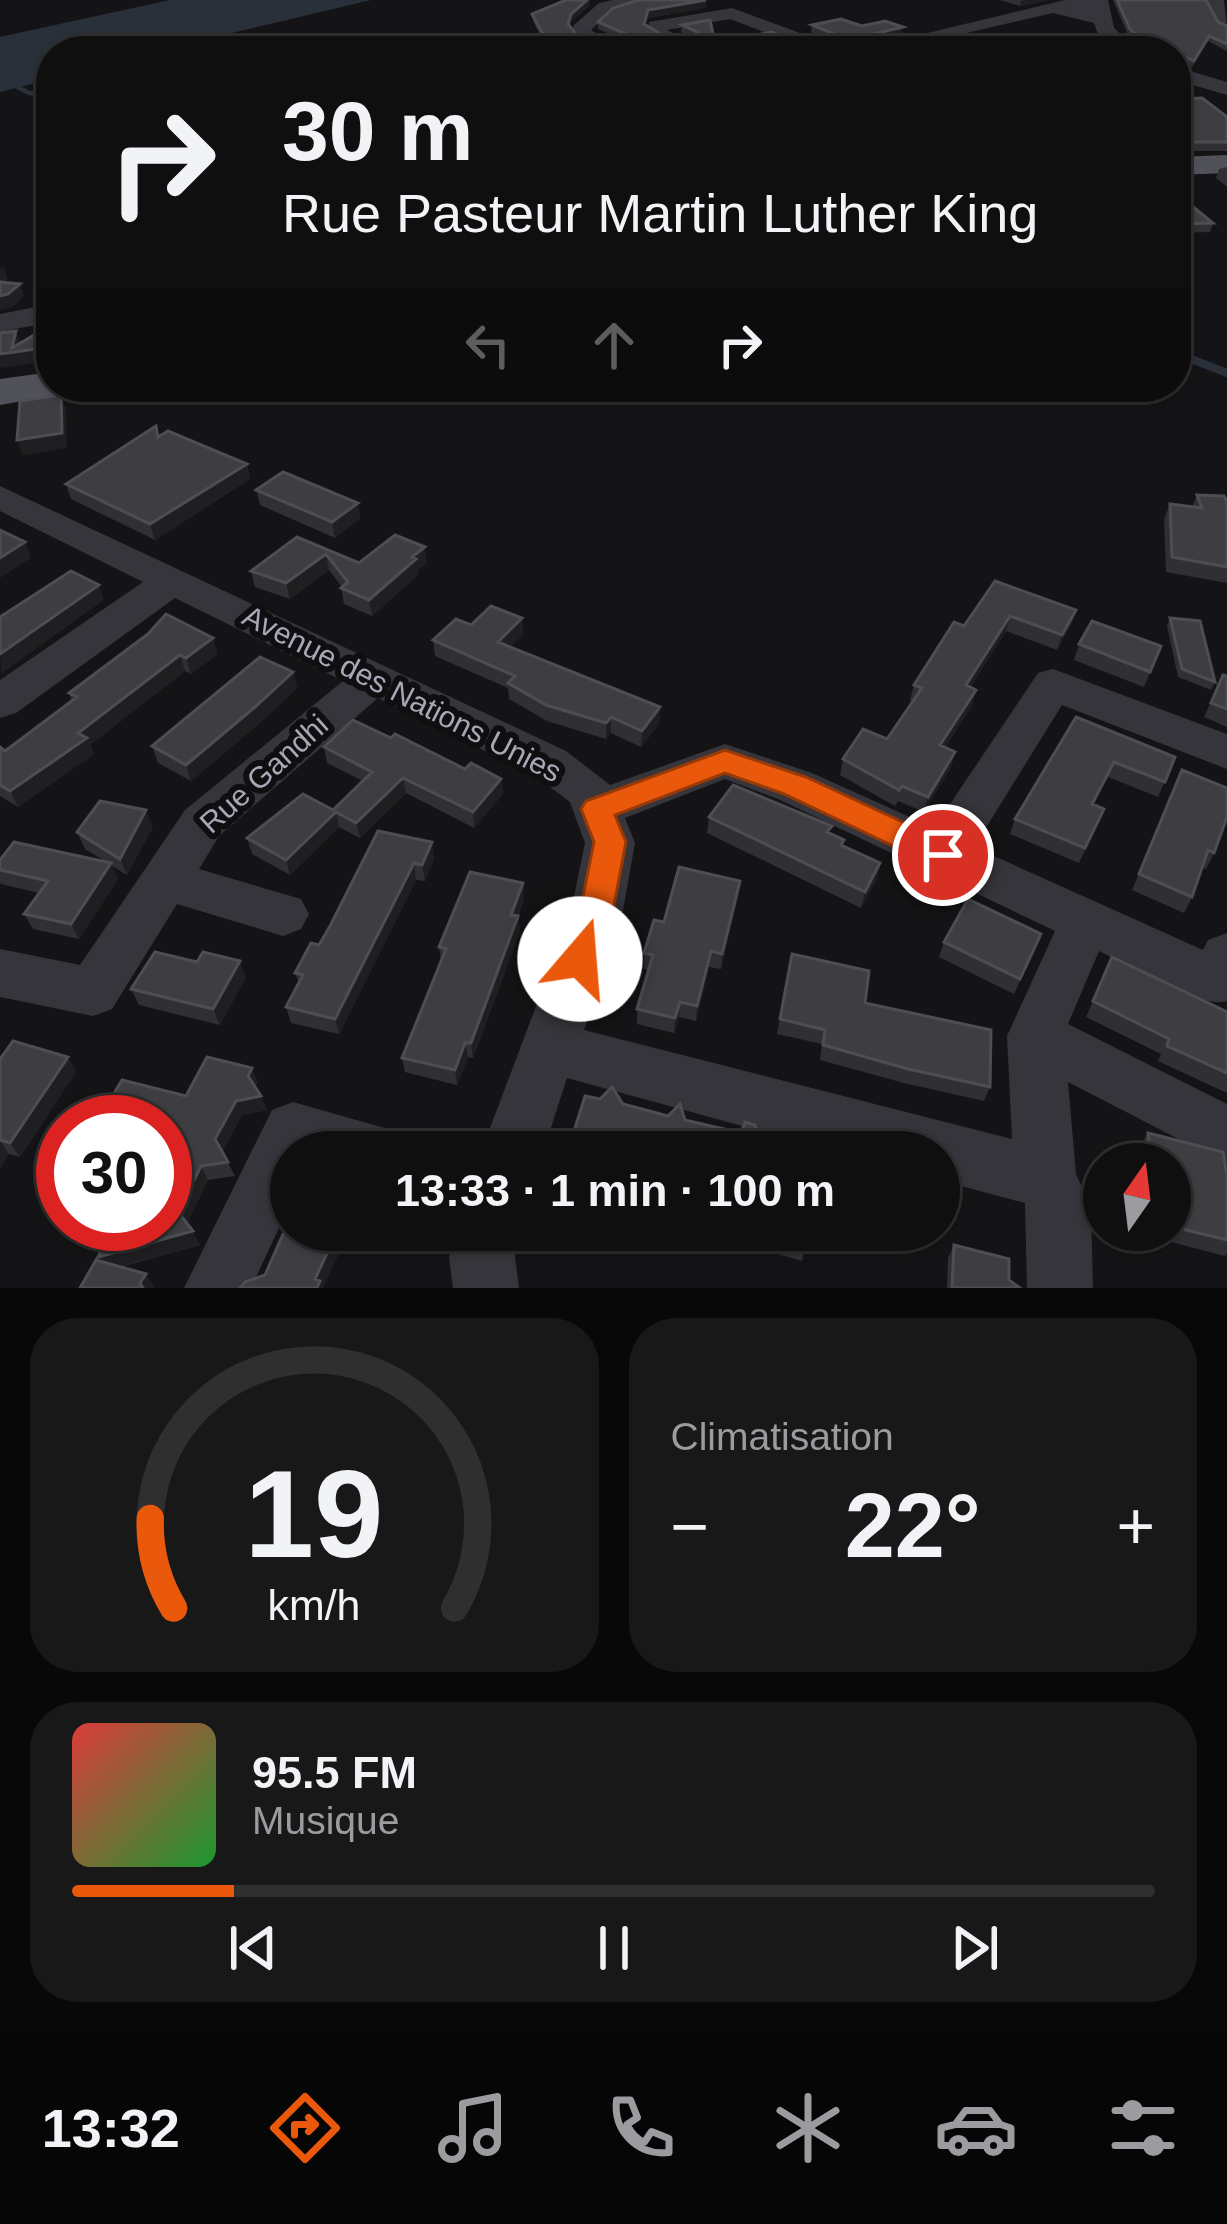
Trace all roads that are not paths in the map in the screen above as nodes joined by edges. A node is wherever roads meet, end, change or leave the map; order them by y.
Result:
1 (638, 0) edge
2 (1215, 0) edge
3 (1097, 6) edge
4 (1227, 22) edge
5 (585, 36) edge
6 (667, 36) edge
7 (792, 36) edge
8 (934, 36) edge
9 (1111, 36) edge
10 (1191, 78) edge
11 (1227, 89) edge
12 (1227, 166) edge
13 (1191, 167) edge
14 (36, 316) edge
15 (0, 323) edge
16 (36, 386) edge
17 (0, 392) edge
18 (3, 501) edge
19 (173, 580) junction
20 (374, 678) junction
21 (0, 702) edge
22 (1227, 752) edge
23 (597, 809) junction
24 (943, 855) junction
25 (166, 880) junction
26 (283, 914) dead end
27 (1086, 921) junction
28 (1227, 956) edge
29 (0, 973) edge
30 (1035, 1036) junction
31 (549, 1047) junction
32 (519, 1131) edge
33 (1227, 1135) edge
34 (1045, 1178) junction
35 (270, 1179) edge
36 (484, 1251) edge
37 (217, 1288) edge
38 (486, 1288) edge
39 (1060, 1288) edge

1 - 5 street
2 - 4 street
3 - 8 street
3 - 9 street
6 - 7 street
10 - 11 street
12 - 13 main road
14 - 15 street
16 - 17 main road
18 - 19 street, Avenue des Nations Unies
19 - 20 street, Avenue des Nations Unies
19 - 21 street
20 - 23 street, Avenue des Nations Unies
20 - 25 street, Rue Gandhi
22 - 24 street
23 - 24 street
23 - 31 street
24 - 27 street
25 - 26 street
25 - 29 street, Rue Gandhi
27 - 28 street
27 - 30 street
30 - 33 street
30 - 34 street
31 - 32 street
31 - 34 street
34 - 39 street
35 - 37 street
36 - 38 street

